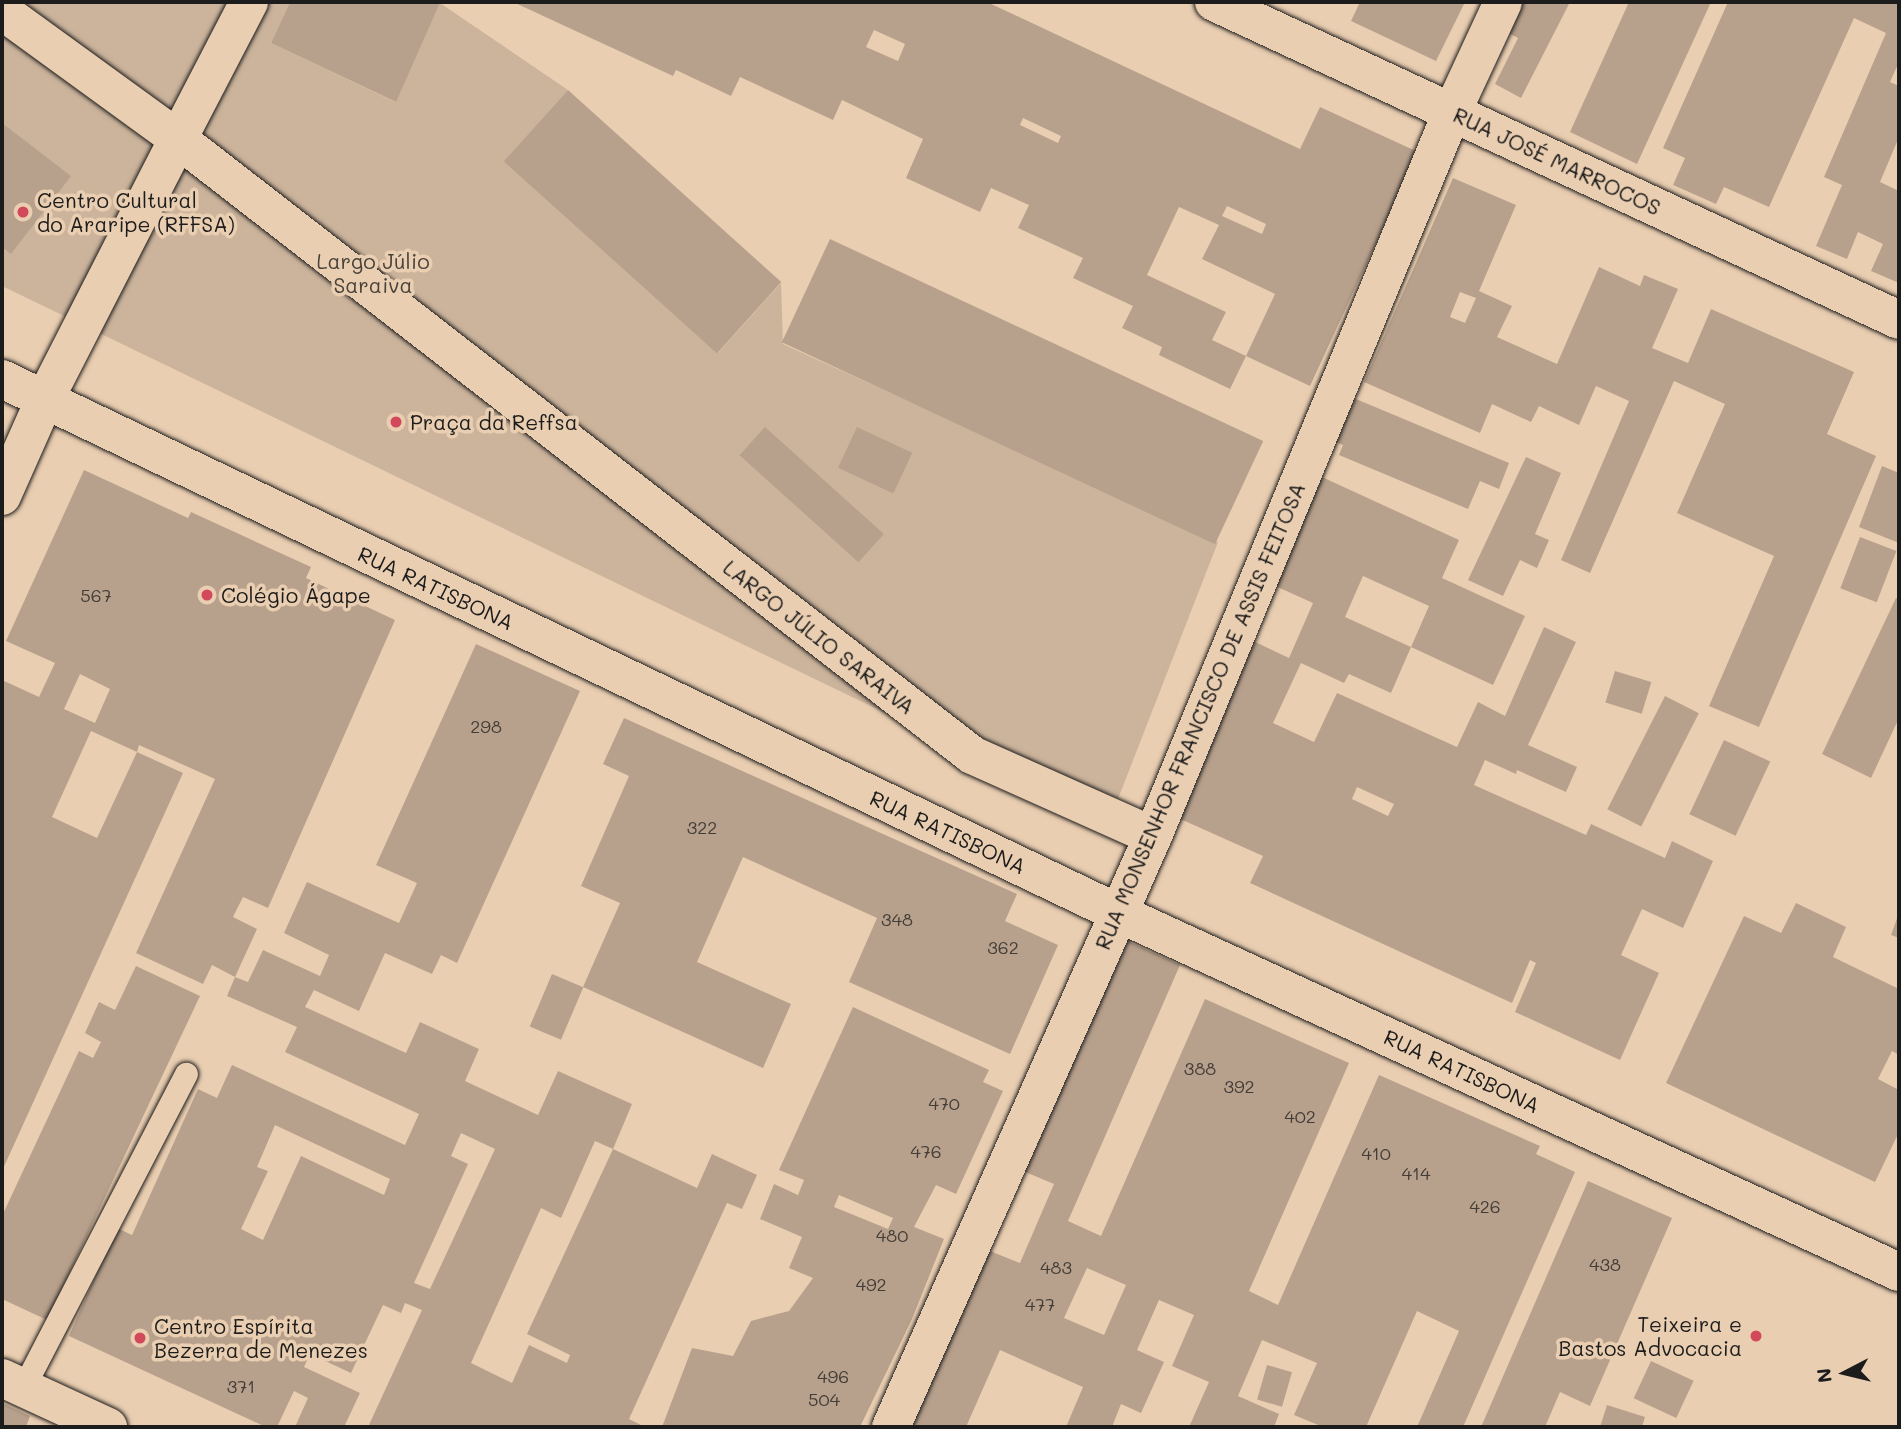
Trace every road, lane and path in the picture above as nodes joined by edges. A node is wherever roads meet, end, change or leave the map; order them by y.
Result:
1 (249, 2) edge
2 (1214, 2) edge
3 (1503, 2) edge
4 (2, 11) edge
5 (1452, 112) junction
6 (178, 139) junction
7 (1899, 320) edge
8 (2, 379) edge
9 (44, 401) junction
10 (2, 496) edge
11 (1153, 836) junction
12 (1118, 913) junction
13 (186, 1074) dead end
14 (1899, 1272) edge
15 (12, 1383) edge
16 (108, 1427) edge
17 (891, 1427) edge

1 - 6 street
2 - 5 street, RUA JOSÉ MARROCOS
3 - 5 street, RUA MONSENHOR FRANCISCO DE ASSIS FEITOSA
4 - 6 street, LARGO JÚLIO SARAIVA
5 - 7 street, RUA JOSÉ MARROCOS
5 - 11 street, RUA MONSENHOR FRANCISCO DE ASSIS FEITOSA
6 - 9 street
6 - 11 street, LARGO JÚLIO SARAIVA
8 - 9 street, RUA RATISBONA
9 - 10 street
9 - 12 street, RUA RATISBONA
11 - 12 street, RUA MONSENHOR FRANCISCO DE ASSIS FEITOSA
12 - 14 street, RUA RATISBONA
12 - 17 street, RUA MONSENHOR FRANCISCO DE ASSIS FEITOSA
13 - 15 lane
15 - 16 street

